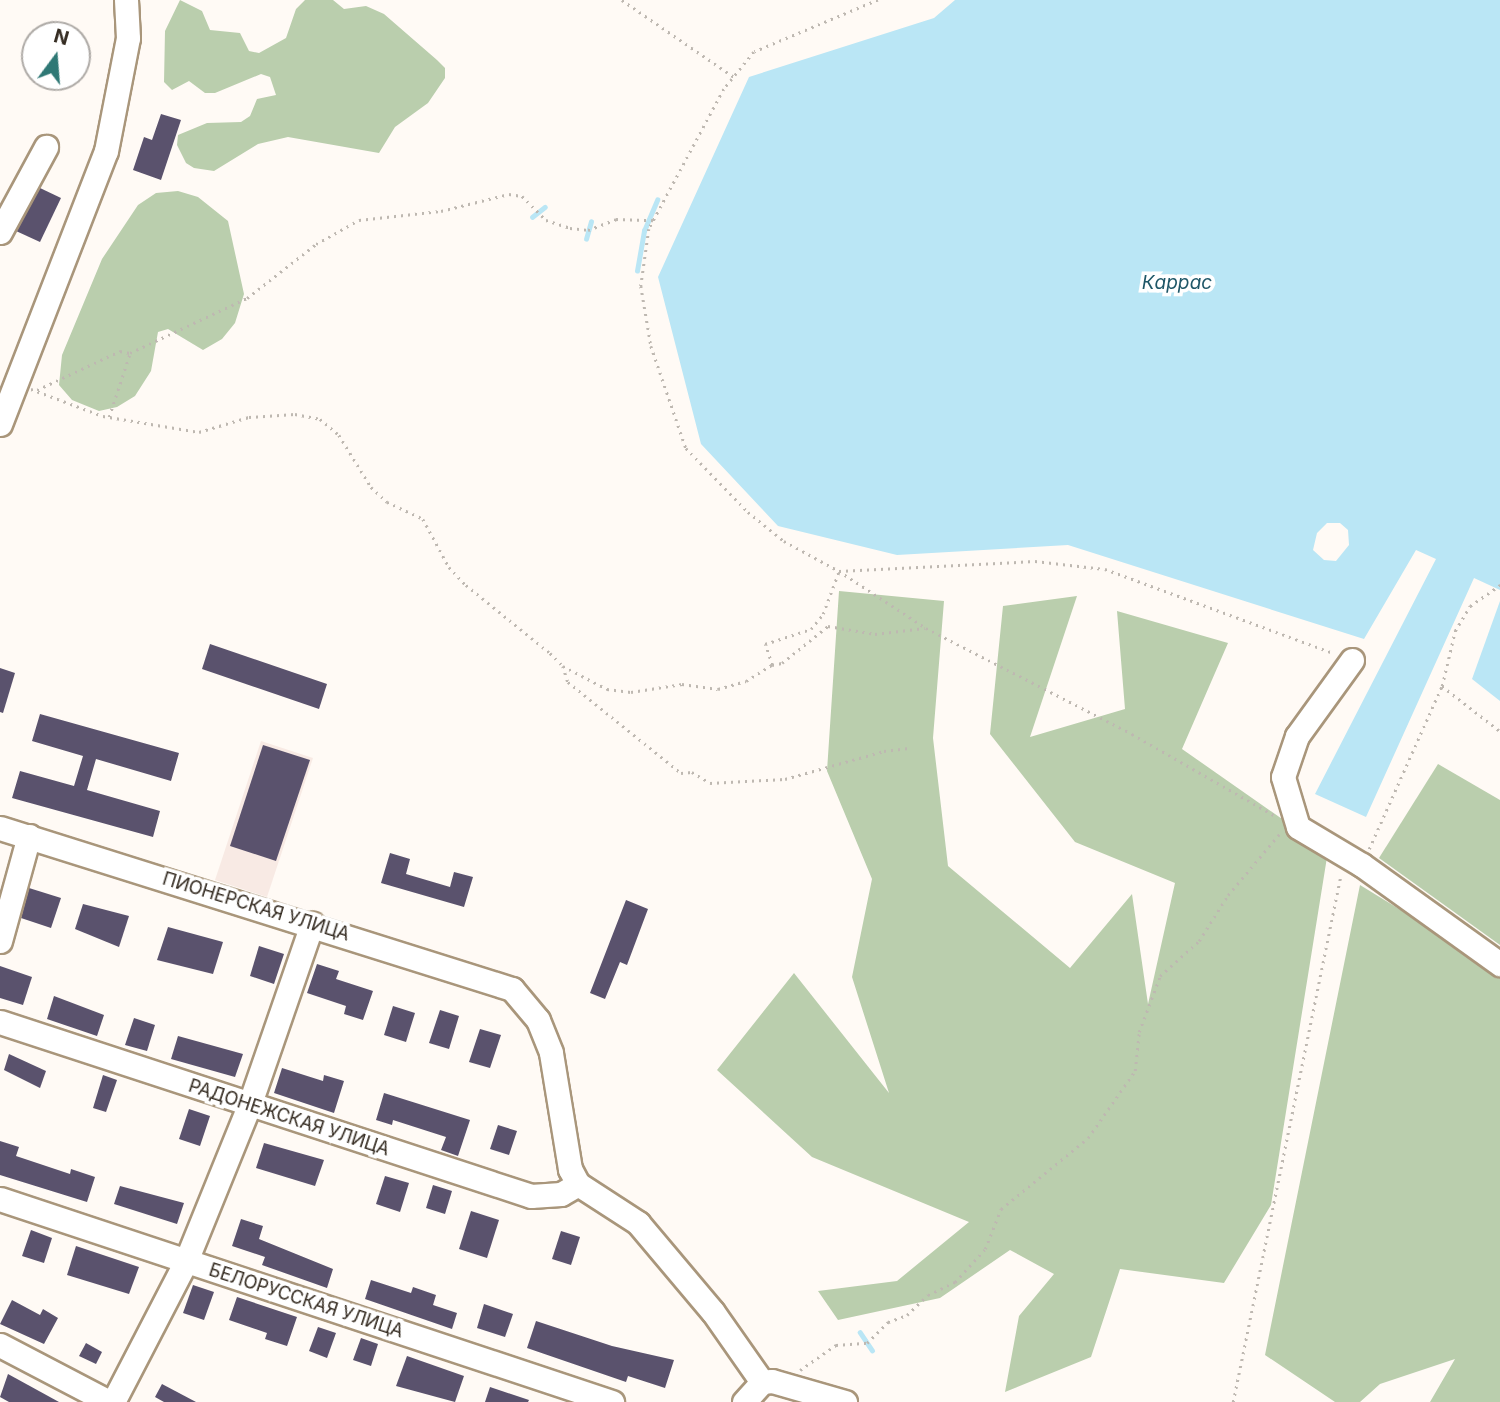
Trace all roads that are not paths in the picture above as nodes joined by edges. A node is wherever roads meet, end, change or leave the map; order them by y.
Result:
1 (126, 0) edge
2 (46, 147) dead end
3 (0, 232) edge
4 (17, 380) edge
5 (0, 424) edge
6 (1352, 660) road end
7 (0, 828) edge
8 (29, 836) junction
9 (312, 924) junction
10 (0, 941) edge
11 (1500, 964) edge
12 (0, 1022) edge
13 (249, 1105) junction
14 (578, 1184) junction
15 (0, 1199) edge
16 (186, 1261) junction
17 (0, 1345) edge
18 (762, 1382) junction
19 (111, 1402) edge
20 (612, 1402) edge
21 (744, 1402) edge
22 (845, 1402) edge

1 - 4 street
2 - 3 street
4 - 5 street
6 - 11 street
7 - 8 street, ПИОНЕРСКАЯ УЛИЦА
8 - 9 street, ПИОНЕРСКАЯ УЛИЦА
8 - 10 street
9 - 13 street
9 - 14 street, ПИОНЕРСКАЯ УЛИЦА
12 - 13 street, РАДОНЕЖСКАЯ УЛИЦА
13 - 14 street, РАДОНЕЖСКАЯ УЛИЦА
13 - 16 street
14 - 18 street
15 - 16 street, БЕЛОРУССКАЯ УЛИЦА
16 - 19 street
16 - 20 street, БЕЛОРУССКАЯ УЛИЦА
17 - 19 street
18 - 21 street
18 - 22 street

